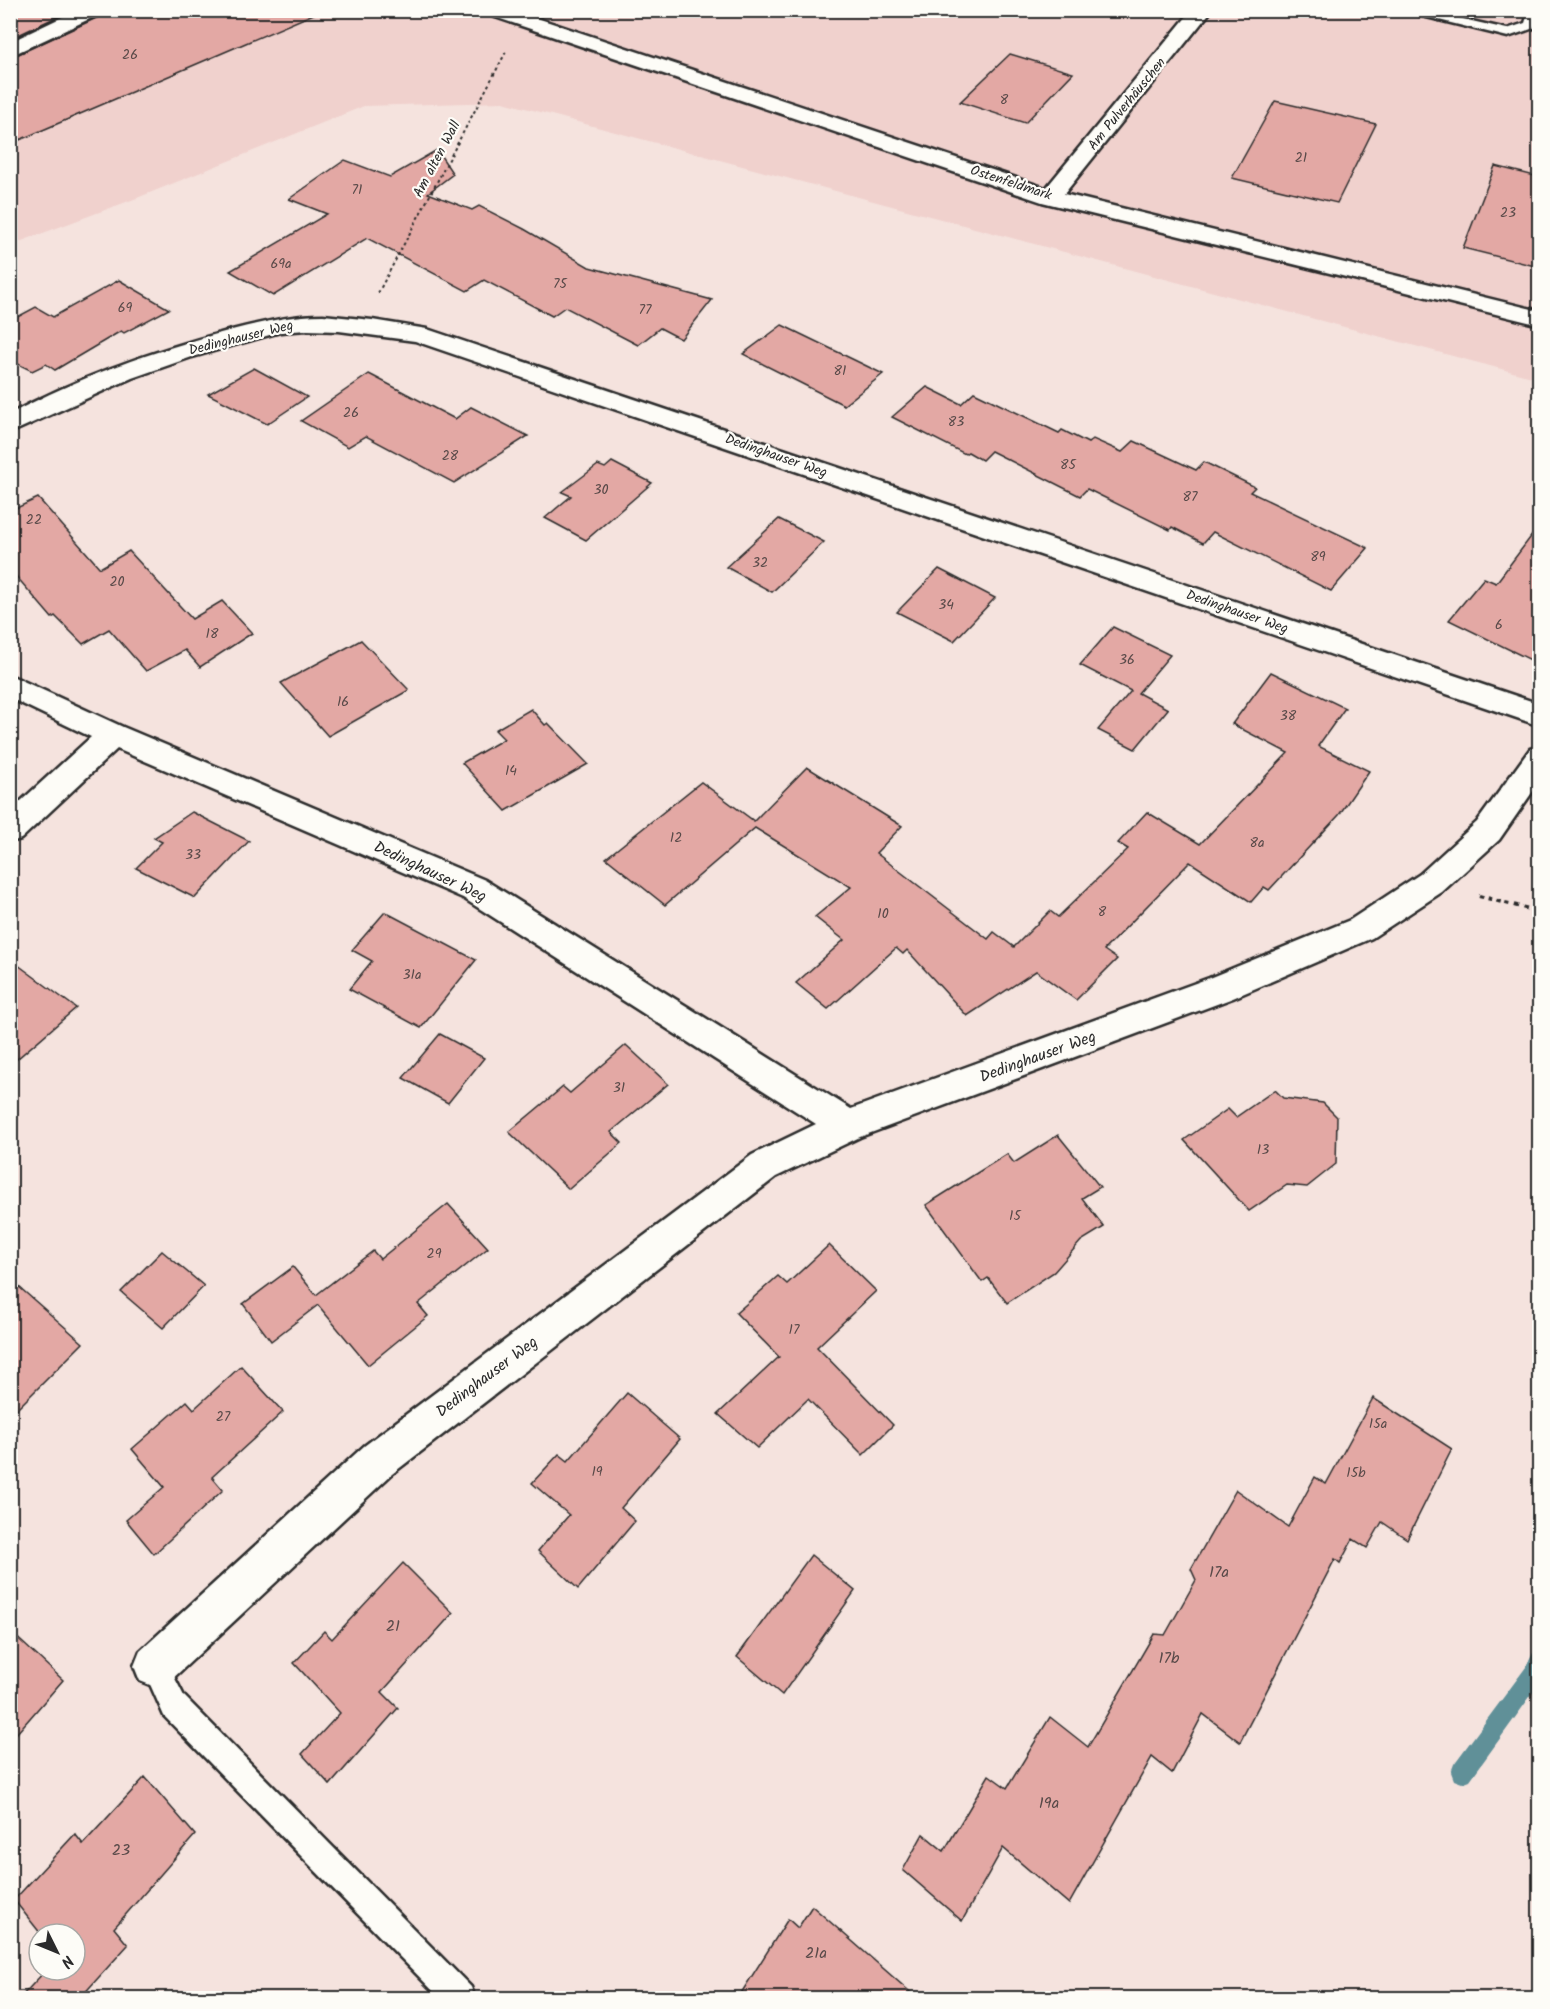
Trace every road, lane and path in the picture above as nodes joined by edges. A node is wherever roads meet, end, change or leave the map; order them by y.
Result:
1 (93, 10) edge
2 (493, 10) edge
3 (1203, 10) edge
4 (1404, 10) edge
5 (1535, 10) edge
6 (522, 20) junction
7 (10, 50) edge
8 (1050, 197) junction
9 (1539, 318) edge
10 (361, 326) junction
11 (10, 425) edge
12 (10, 686) edge
13 (1539, 715) edge
14 (113, 735) junction
15 (1539, 757) edge
16 (10, 830) edge
17 (1431, 883) junction
18 (1539, 912) edge
19 (848, 1126) junction
20 (155, 1666) joint
21 (460, 1998) edge

1 - 7 street
2 - 6 street, Ostenfeldmark
3 - 8 street, Am Pulverhäuschen
4 - 5 lane
6 - 8 street, Ostenfeldmark
6 - 10 path, Am alten Wall
8 - 9 street, Ostenfeldmark
10 - 11 street, Dedinghauser Weg
10 - 13 street, Dedinghauser Weg
12 - 14 street, Dedinghauser Weg
14 - 16 street
14 - 19 street, Dedinghauser Weg
15 - 17 street, Dedinghauser Weg
17 - 18 path
17 - 19 street, Dedinghauser Weg
19 - 20 street, Dedinghauser Weg
20 - 21 lane

